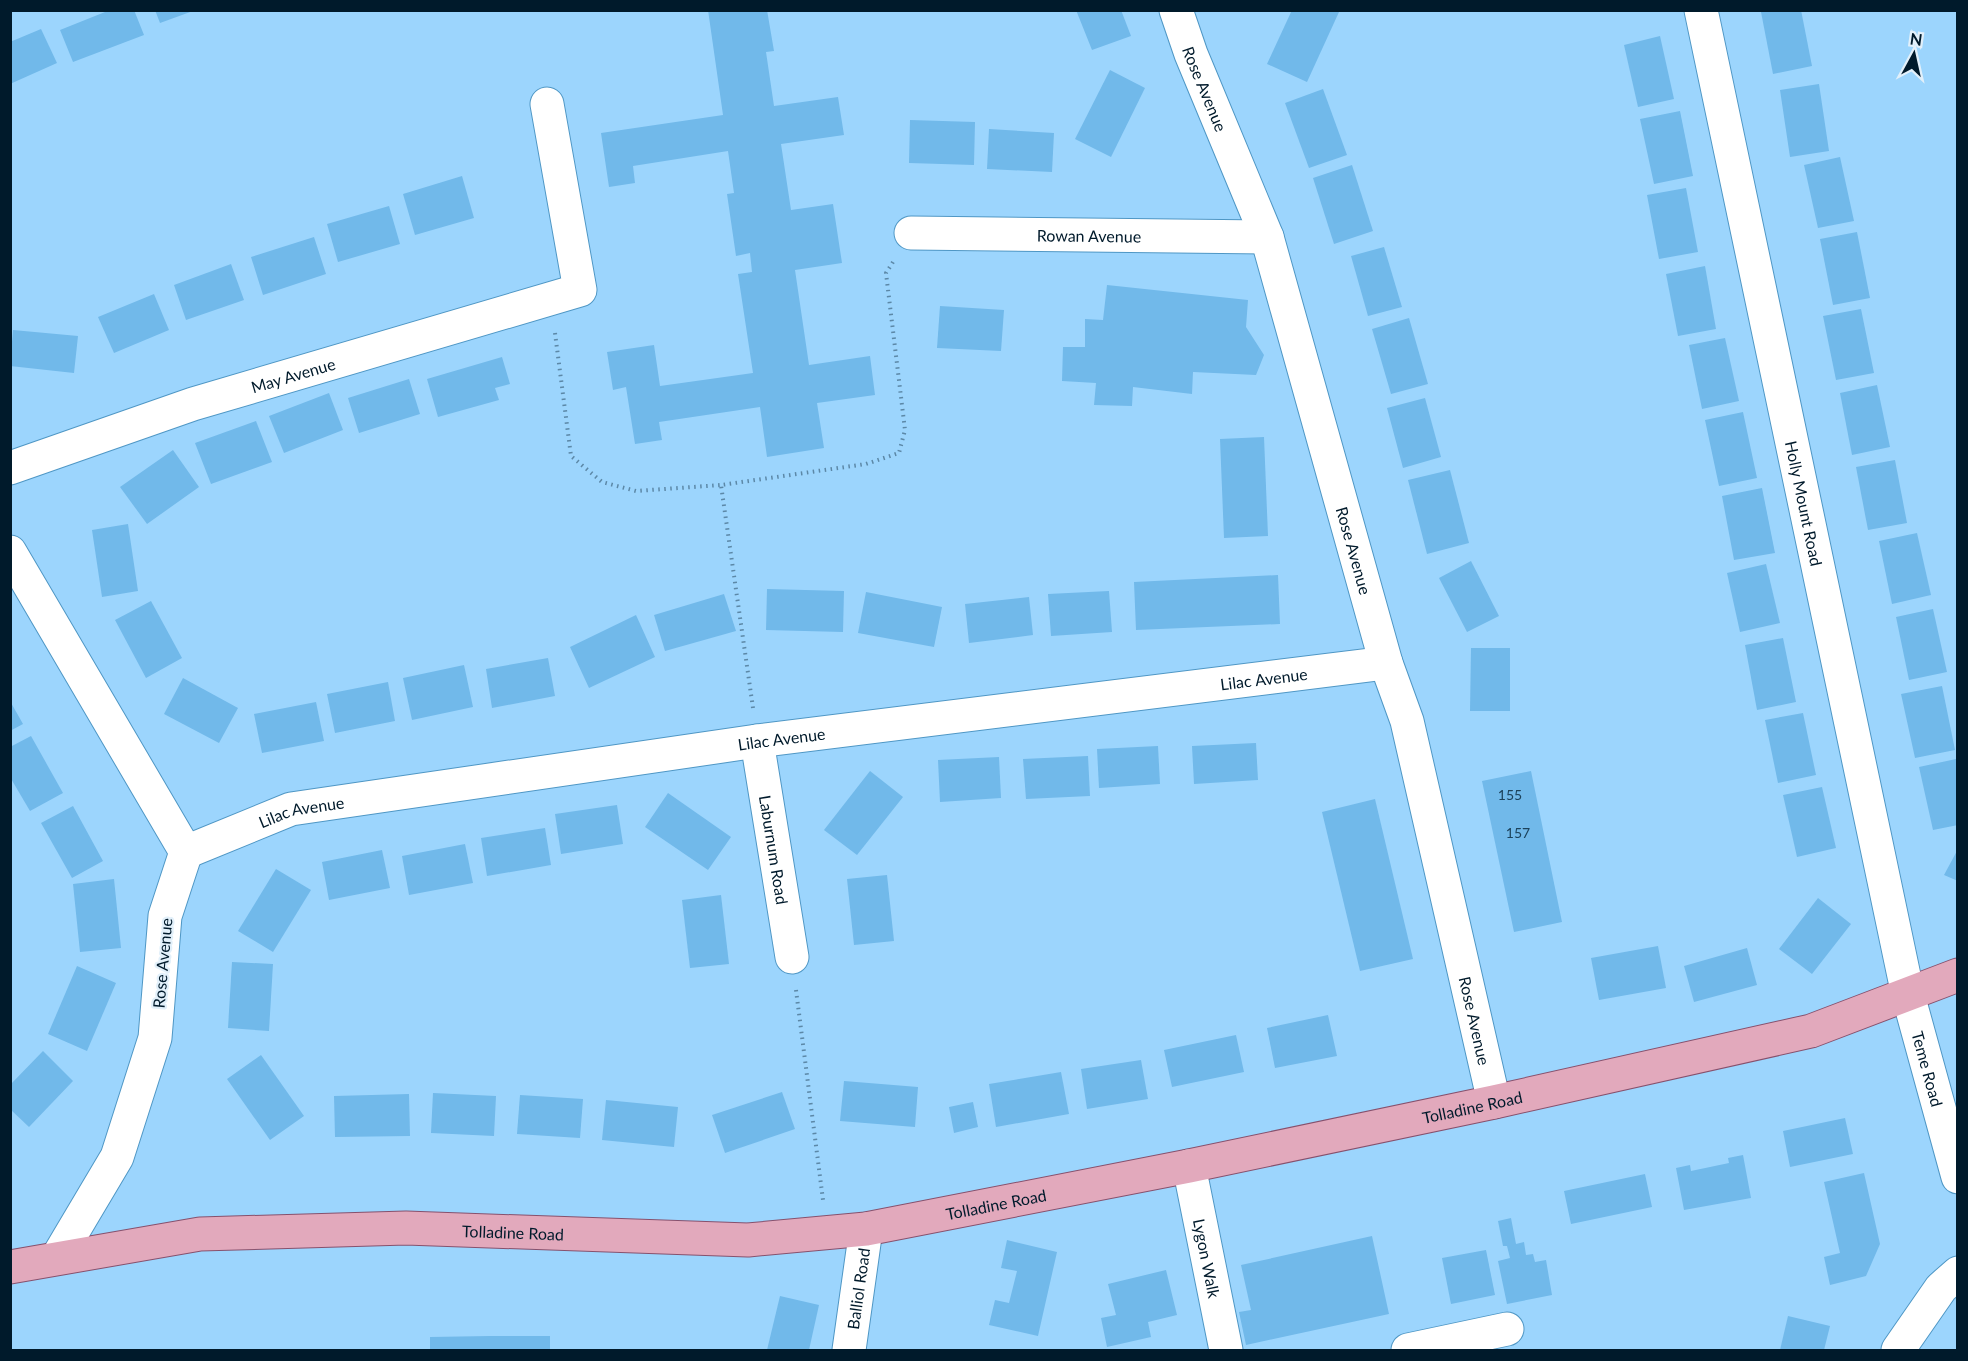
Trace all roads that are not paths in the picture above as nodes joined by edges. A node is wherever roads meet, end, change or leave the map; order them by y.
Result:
1 (1176, 10) edge
2 (1701, 10) edge
3 (547, 104) dead end
4 (911, 233) road end
5 (1267, 237) junction
6 (10, 468) edge
7 (10, 552) edge
8 (1386, 663) junction
9 (757, 741) junction
10 (186, 852) junction
11 (792, 957) road end
12 (1958, 975) edge
13 (1908, 995) junction
14 (1494, 1102) junction
15 (1189, 1166) junction
16 (1958, 1177) edge
17 (866, 1229) junction
18 (57, 1258) junction
19 (10, 1267) edge
20 (1958, 1273) edge
21 (1507, 1329) dead end
22 (849, 1350) edge
23 (1226, 1350) edge
24 (1408, 1350) edge
25 (1898, 1350) edge

1 - 5 street, Rose Avenue
2 - 13 street, Holly Mount Road
3 - 6 street, May Avenue
4 - 5 street, Rowan Avenue
5 - 8 street, Rose Avenue
7 - 10 street
8 - 9 street, Lilac Avenue
8 - 14 street, Rose Avenue
9 - 10 street, Lilac Avenue
9 - 11 street, Laburnum Road
10 - 18 street, Rose Avenue
12 - 13 main road, Tolladine Road
13 - 14 main road, Tolladine Road
13 - 16 street, Teme Road
14 - 15 main road, Tolladine Road
15 - 17 main road, Tolladine Road
15 - 23 street, Lygon Walk
17 - 18 main road, Tolladine Road
17 - 22 street, Balliol Road
18 - 19 main road, Tolladine Road
20 - 25 street
21 - 24 street

